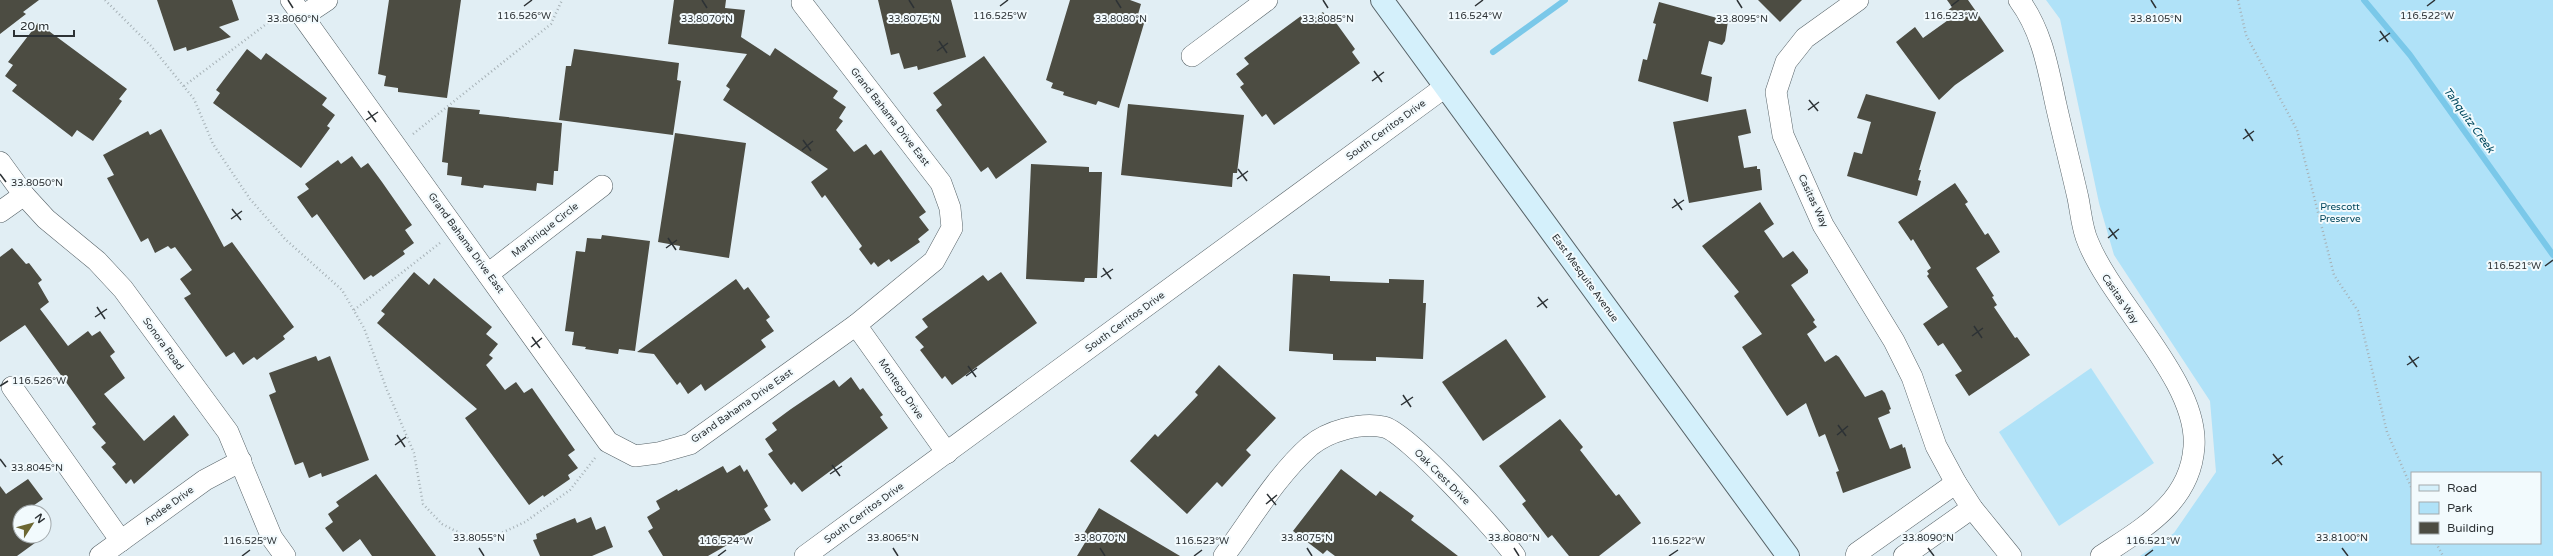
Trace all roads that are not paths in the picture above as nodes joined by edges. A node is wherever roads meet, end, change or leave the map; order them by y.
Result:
1 (327, 0) edge
2 (1267, 0) edge
3 (1382, 0) edge
4 (1858, 0) edge
5 (2019, 0) edge
6 (802, 3) dead end
7 (296, 7) edge
8 (1192, 56) dead end
9 (1444, 87) junction
10 (0, 162) edge
11 (602, 186) dead end
12 (24, 195) junction
13 (0, 212) edge
14 (488, 274) junction
15 (856, 325) junction
16 (12, 387) dead end
17 (947, 453) junction
18 (241, 461) junction
19 (1956, 483) junction
20 (1972, 508) junction
21 (121, 541) junction
22 (103, 555) edge
23 (285, 556) edge
24 (805, 556) edge
25 (1224, 556) edge
26 (1515, 556) edge
27 (1788, 556) edge
28 (1856, 556) edge
29 (1904, 556) edge
30 (2011, 556) edge
31 (2100, 556) edge

1 - 7 street
2 - 8 street
3 - 9 street, East Mesquite Avenue
4 - 19 street, Casitas Way
5 - 31 street, Casitas Way
6 - 15 street, Grand Bahama Drive East
7 - 14 street, Grand Bahama Drive East
9 - 17 street, South Cerritos Drive
9 - 27 street, East Mesquite Avenue
10 - 12 street, Sonora Road
11 - 14 street, Martinique Circle
12 - 13 street
12 - 18 street, Sonora Road
14 - 15 street, Grand Bahama Drive East
15 - 17 street, Montego Drive
16 - 21 street
17 - 24 street, South Cerritos Drive
18 - 21 street, Andee Drive
18 - 23 street, Sonora Road
19 - 20 street, Casitas Way
19 - 28 street
20 - 29 street
20 - 30 street, Casitas Way
21 - 22 street, Andee Drive
25 - 26 street, Oak Crest Drive

